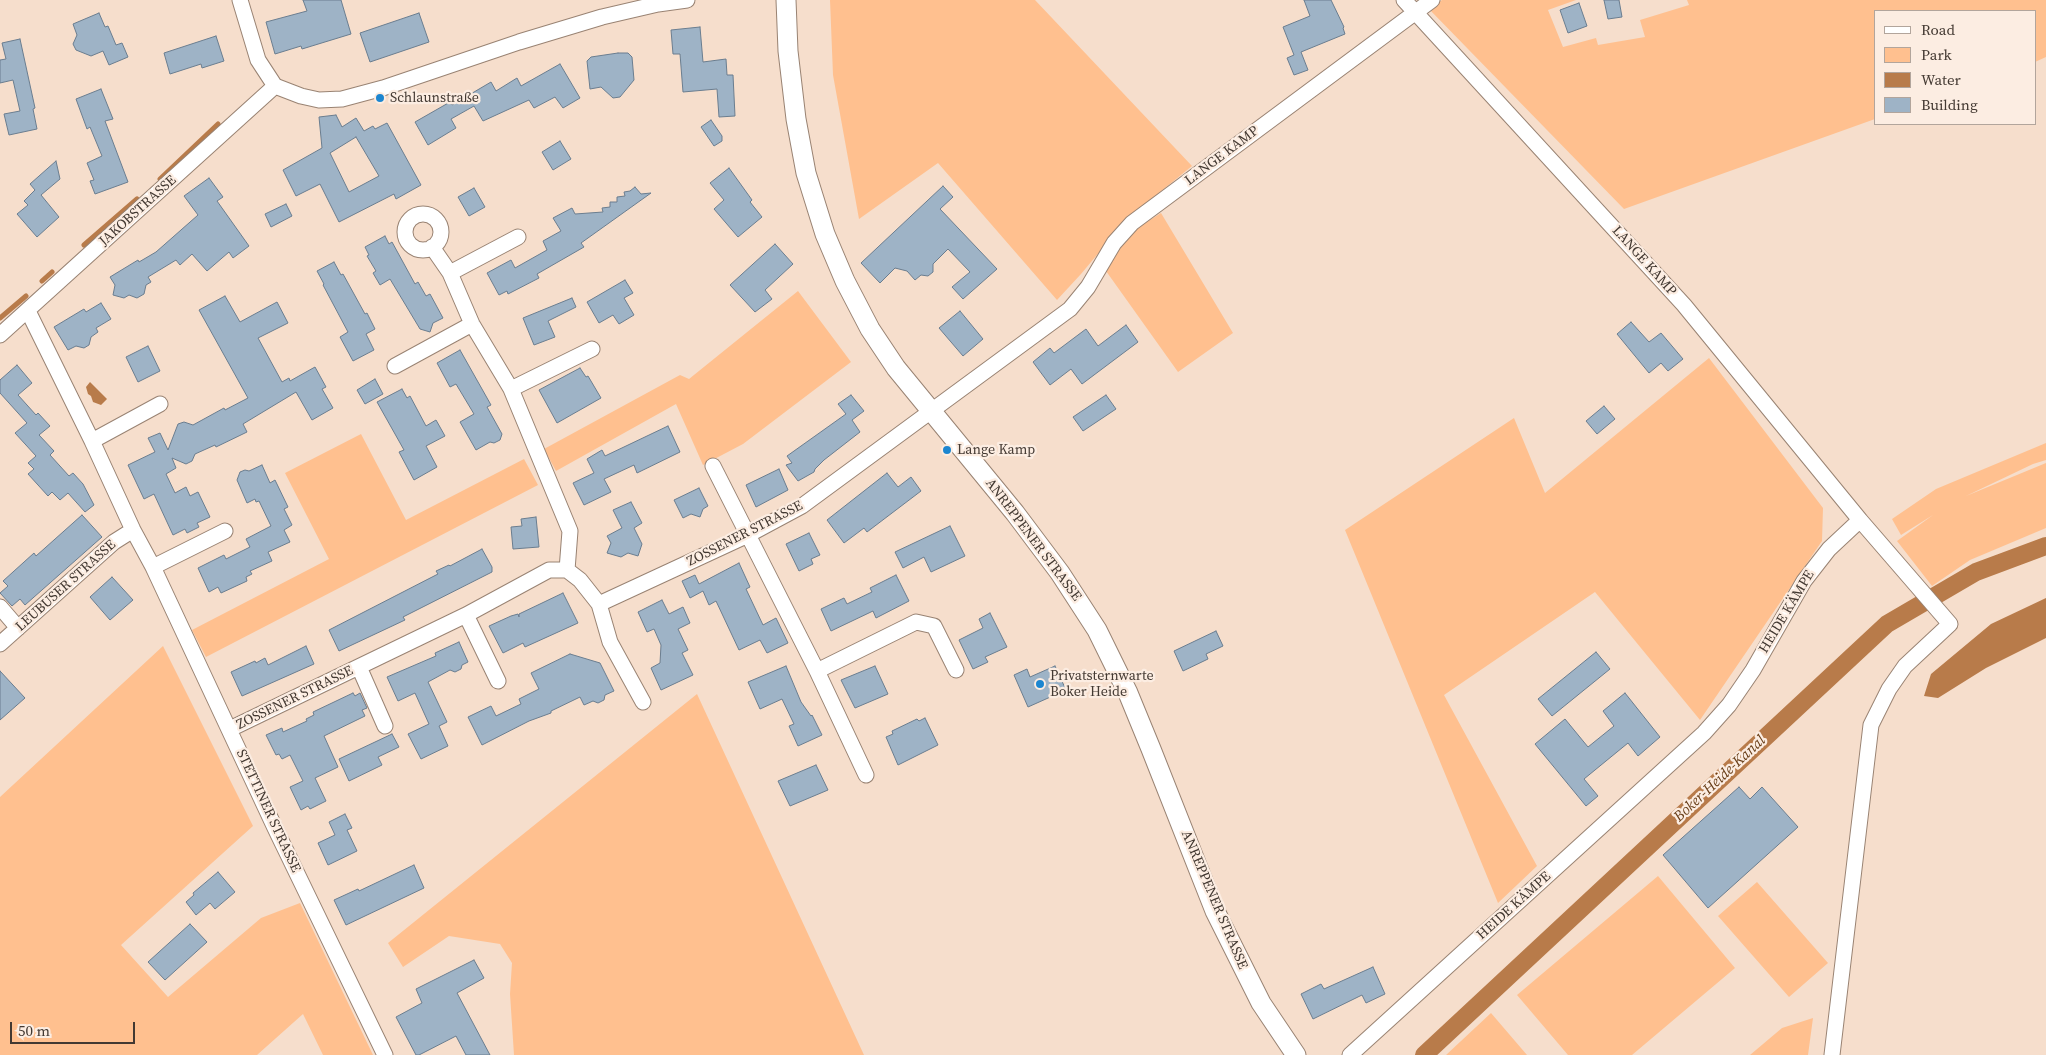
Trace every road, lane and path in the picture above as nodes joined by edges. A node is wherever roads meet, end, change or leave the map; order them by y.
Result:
1 (240, 0) edge
2 (687, 0) edge
3 (786, 0) edge
4 (1404, 0) edge
5 (1432, 0) edge
6 (1416, 12) junction
7 (275, 86) junction
8 (518, 237) dead end
9 (432, 247) dead end
10 (450, 273) junction
11 (28, 311) junction
12 (472, 324) junction
13 (0, 335) edge
14 (592, 349) dead end
15 (395, 366) dead end
16 (511, 389) junction
17 (160, 404) dead end
18 (931, 412) junction
19 (92, 441) junction
20 (713, 466) dead end
21 (1860, 520) junction
22 (133, 530) junction
23 (225, 531) dead end
24 (748, 535) junction
25 (153, 567) junction
26 (566, 570) junction
27 (598, 604) junction
28 (0, 607) edge
29 (466, 614) junction
30 (18, 628) junction
31 (0, 644) edge
32 (359, 666) junction
33 (956, 670) dead end
34 (817, 671) junction
35 (498, 681) dead end
36 (643, 702) dead end
37 (385, 726) dead end
38 (230, 729) junction
39 (866, 775) dead end
40 (385, 1055) edge
41 (1296, 1055) edge
42 (1350, 1055) edge
43 (1832, 1055) edge

1 - 7 street
2 - 7 street
3 - 18 street, ANREPPENER STRASSE
4 - 6 street, LANGE KAMP
5 - 6 street, LANGE KAMP
6 - 18 street, LANGE KAMP
6 - 21 street, LANGE KAMP
7 - 11 street, JAKOBSTRASSE
8 - 10 street
9 - 10 street
10 - 12 street
11 - 13 street, JAKOBSTRASSE
11 - 19 street, STETTINER STRASSE
12 - 15 street
12 - 16 street
14 - 16 street
16 - 26 street
17 - 19 street
18 - 24 street, ZOSSENER STRASSE
18 - 41 street, ANREPPENER STRASSE
19 - 22 street, STETTINER STRASSE
20 - 24 street
21 - 42 street, HEIDE KÄMPE
21 - 43 street
22 - 25 street, STETTINER STRASSE
22 - 30 street, LEUBUSER STRASSE
23 - 25 street
24 - 27 street, ZOSSENER STRASSE
24 - 34 street
25 - 38 street, STETTINER STRASSE
26 - 27 street
26 - 29 street, ZOSSENER STRASSE
27 - 36 street
28 - 30 street
29 - 32 street, ZOSSENER STRASSE
29 - 35 street
30 - 31 street, LEUBUSER STRASSE
32 - 37 street, ZOSSENER STRASSE
32 - 38 street, ZOSSENER STRASSE
33 - 34 street
34 - 39 street
38 - 40 street, STETTINER STRASSE

